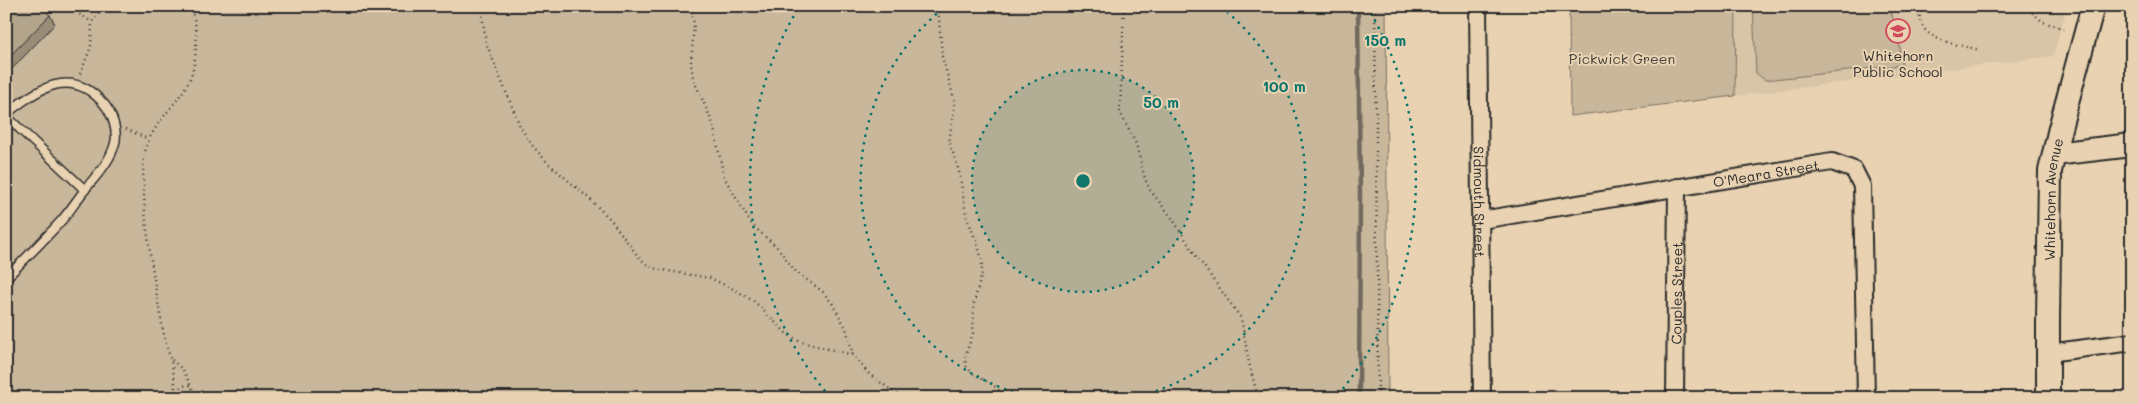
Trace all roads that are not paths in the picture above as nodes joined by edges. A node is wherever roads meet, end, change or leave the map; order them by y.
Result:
1 (1478, 6) edge
2 (2093, 6) edge
3 (6, 115) edge
4 (2132, 145) edge
5 (2054, 154) junction
6 (1677, 187) junction
7 (85, 190) junction
8 (1481, 220) junction
9 (6, 278) edge
10 (2132, 342) edge
11 (2048, 353) junction
12 (1482, 398) edge
13 (1675, 398) edge
14 (1866, 398) edge
15 (2048, 398) edge

1 - 8 street, Sidmouth Street
2 - 5 street, Whitehorn Avenue
3 - 7 lane
3 - 7 lane
4 - 5 street
5 - 11 street, Whitehorn Avenue
6 - 8 street, O'Meara Street
6 - 13 street, Couples Street
6 - 14 street, O'Meara Street
7 - 9 lane
8 - 12 street, Sidmouth Street
10 - 11 street
11 - 15 street, Whitehorn Avenue

